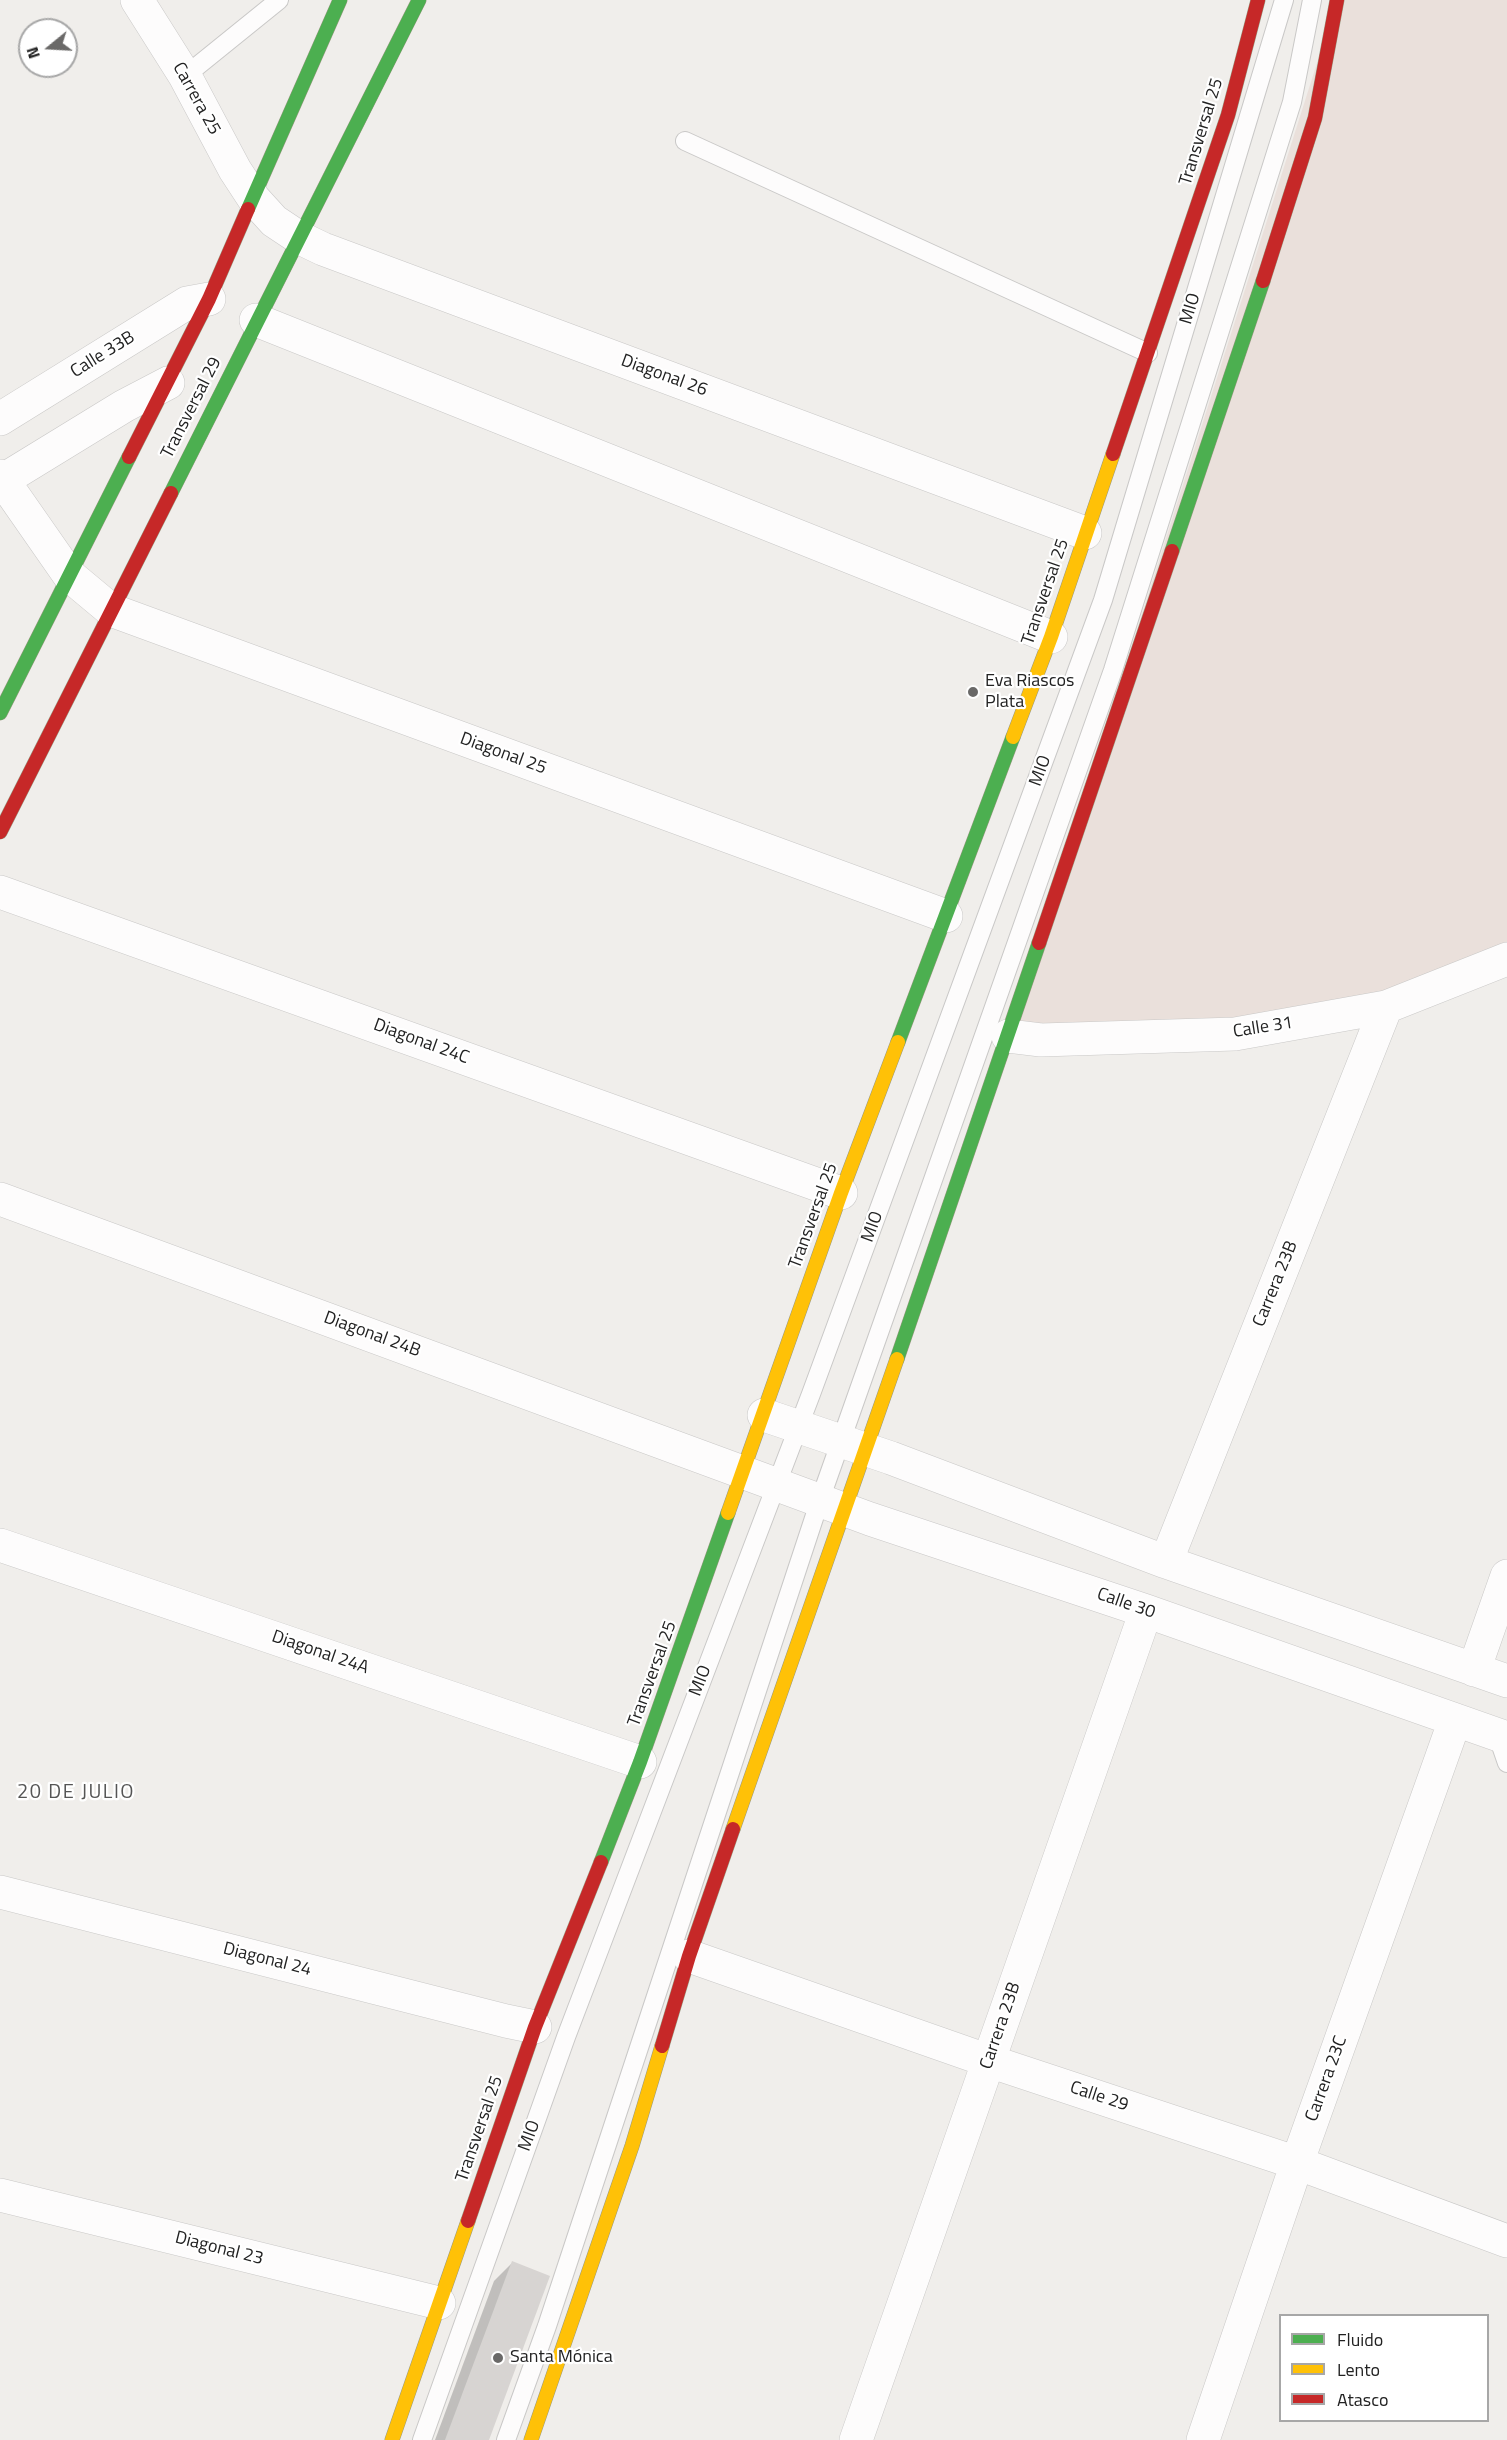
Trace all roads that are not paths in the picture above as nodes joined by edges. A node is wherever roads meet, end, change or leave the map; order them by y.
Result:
1 (137, 0) edge
2 (279, 0) edge
3 (340, 0) edge
4 (419, 0) edge
5 (1258, 0) edge
6 (1284, 0) edge
7 (1312, 0) edge
8 (1337, 0) edge
9 (185, 76) junction
10 (685, 141) dead end
11 (254, 199) junction
12 (298, 237) junction
13 (209, 299) junction
14 (256, 320) junction
15 (1148, 353) junction
16 (168, 383) junction
17 (0, 419) edge
18 (1, 479) edge
19 (1085, 533) junction
20 (69, 575) junction
21 (111, 610) junction
22 (1051, 637) junction
23 (0, 713) edge
24 (0, 832) edge
25 (0, 892) edge
26 (946, 916) junction
27 (1507, 959) edge
28 (1386, 1007) junction
29 (1008, 1036) junction
30 (841, 1193) junction
31 (0, 1198) edge
32 (764, 1415) junction
33 (799, 1427) junction
34 (854, 1445) junction
35 (744, 1472) junction
36 (776, 1484) junction
37 (832, 1504) junction
38 (0, 1545) edge
39 (1166, 1562) junction
40 (1507, 1576) edge
41 (1146, 1611) junction
42 (1474, 1670) junction
43 (1507, 1681) edge
44 (1455, 1720) junction
45 (1504, 1745) edge
46 (640, 1762) junction
47 (0, 1892) edge
48 (689, 1956) junction
49 (535, 2027) junction
50 (989, 2061) junction
51 (1297, 2163) junction
52 (0, 2195) edge
53 (1507, 2241) edge
54 (439, 2303) junction
55 (392, 2440) edge
56 (422, 2440) edge
57 (506, 2440) edge
58 (531, 2440) edge
59 (856, 2440) edge
60 (1203, 2440) edge

1 - 9 street, Carrera 25
2 - 9 lane
3 - 11 main road, Transversal 29
4 - 12 main road, Transversal 29
5 - 15 main road, Transversal 25
6 - 33 lane, MIO
7 - 34 lane, MIO
8 - 29 main road
9 - 11 street, Carrera 25
10 - 15 lane
11 - 12 street, Diagonal 26
11 - 13 main road, Transversal 29
12 - 14 main road, Transversal 29
12 - 19 street, Diagonal 26
13 - 16 main road, Transversal 29
13 - 17 street, Calle 33B
14 - 21 main road, Transversal 29
14 - 22 street
15 - 19 main road, Transversal 25
16 - 18 street
16 - 20 main road, Transversal 29
18 - 20 street, Diagonal 25
19 - 22 main road, Transversal 25
20 - 21 street, Diagonal 25
20 - 23 main road, Transversal 29
21 - 24 main road, Transversal 29
21 - 26 street, Diagonal 25
22 - 26 main road, Transversal 25
25 - 30 street, Diagonal 24C
26 - 30 main road, Transversal 25
27 - 28 street, Calle 31
28 - 29 street, Calle 31
28 - 39 street, Carrera 23B
29 - 34 main road
30 - 32 main road, Transversal 25
31 - 35 street, Diagonal 24B
32 - 33 street
32 - 35 main road, Transversal 25
33 - 34 street
33 - 36 lane, MIO
34 - 37 lane, MIO
34 - 37 main road
34 - 39 street
35 - 36 street, Calle 30
35 - 46 main road, Transversal 25
36 - 37 street, Calle 30
36 - 56 lane, MIO
37 - 41 street, Calle 30
37 - 48 main road
37 - 57 lane, MIO
38 - 46 street, Diagonal 24A
39 - 42 street
40 - 42 street
41 - 44 street, Calle 30
41 - 50 street, Carrera 23B
42 - 43 street
44 - 45 street, Calle 30
44 - 51 street, Carrera 23C
46 - 49 main road, Transversal 25
47 - 49 street, Diagonal 24
48 - 50 street, Calle 29
48 - 58 main road
49 - 54 main road, Transversal 25
50 - 51 street, Calle 29
50 - 59 street, Carrera 23B
51 - 53 street, Calle 29
51 - 60 street, Carrera 23C
52 - 54 street, Diagonal 23
54 - 55 main road, Transversal 25

